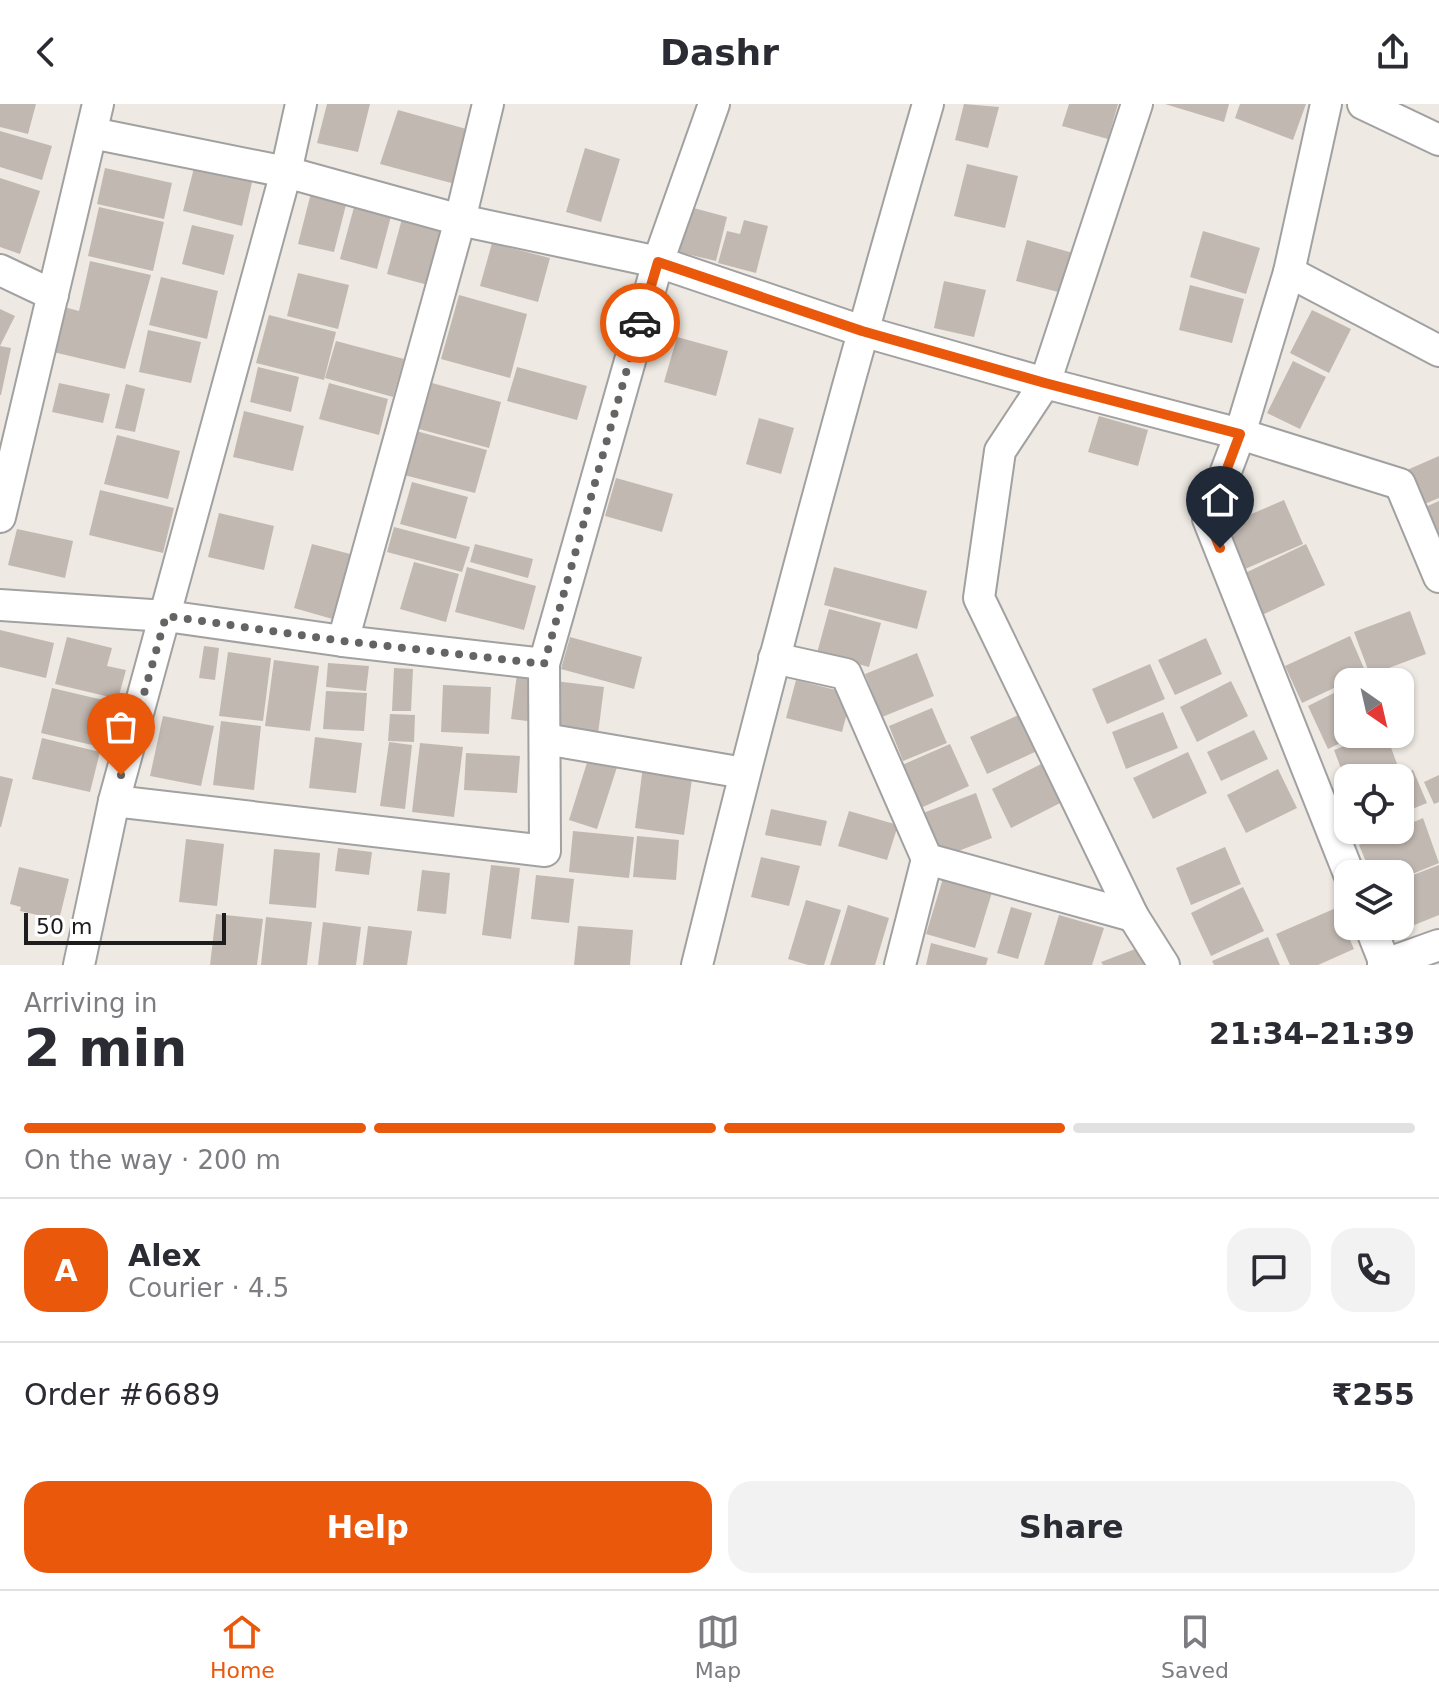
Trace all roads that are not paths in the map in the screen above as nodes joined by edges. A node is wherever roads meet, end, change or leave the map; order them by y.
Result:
1 (301, 104) edge
2 (488, 104) edge
3 (714, 104) edge
4 (928, 104) edge
5 (1137, 104) edge
6 (1326, 104) edge
7 (1363, 104) edge
8 (95, 118) edge
9 (1439, 140) edge
10 (286, 172) junction
11 (460, 220) junction
12 (658, 262) junction
13 (0, 270) edge
14 (1289, 272) junction
15 (53, 295) junction
16 (862, 331) junction
17 (1439, 351) edge
18 (1045, 383) junction
19 (11, 420) edge
20 (1240, 434) junction
21 (0, 517) edge
22 (1439, 577) edge
23 (0, 605) edge
24 (166, 616) junction
25 (343, 641) junction
26 (774, 658) junction
27 (544, 664) junction
28 (545, 739) junction
29 (744, 773) junction
30 (114, 801) junction
31 (927, 859) junction
32 (1343, 860) edge
33 (1133, 916) junction
34 (1375, 940) edge
35 (1439, 945) edge
36 (79, 965) edge
37 (697, 965) edge
38 (900, 965) edge
39 (1164, 965) edge
40 (1384, 965) edge

1 - 10 street
2 - 11 street
3 - 12 street
4 - 16 street
5 - 18 street
6 - 14 street
7 - 9 street
8 - 10 street
8 - 15 street
10 - 11 street
10 - 24 street
11 - 12 street
11 - 25 street
12 - 16 street
12 - 27 street
13 - 15 street
14 - 17 street
14 - 20 street
15 - 19 street
16 - 18 street
16 - 26 street
18 - 20 street
18 - 33 street
19 - 21 street
20 - 22 street
20 - 32 street
23 - 24 street
24 - 25 street
24 - 30 street
25 - 27 street
26 - 29 street
26 - 31 street
27 - 28 street
28 - 29 street
28 - 30 street
29 - 37 street
30 - 36 street
31 - 33 street
31 - 38 street
33 - 39 street
34 - 40 street
35 - 40 street

